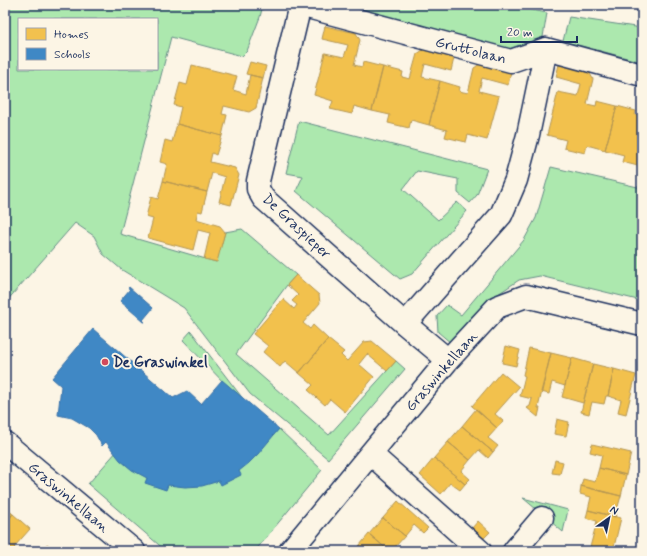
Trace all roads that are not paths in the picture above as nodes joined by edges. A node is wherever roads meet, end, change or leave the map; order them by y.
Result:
1 (300, 5) edge
2 (546, 50) junction
3 (642, 75) edge
4 (405, 324) junction
5 (642, 324) edge
6 (448, 360) junction
7 (5, 443) edge
8 (370, 454) junction
9 (542, 518) dead end
10 (134, 551) edge
11 (290, 551) edge
12 (480, 551) edge
13 (514, 551) edge

1 - 2 street, Gruttolaan
1 - 4 street, De Graspieper
2 - 3 street
2 - 4 street
4 - 6 street, De Graspieper
5 - 6 street, Graswinkellaan
6 - 8 street, Graswinkellaan
7 - 10 street, Graswinkellaan
8 - 11 street, Graswinkellaan
8 - 12 street
9 - 13 street

